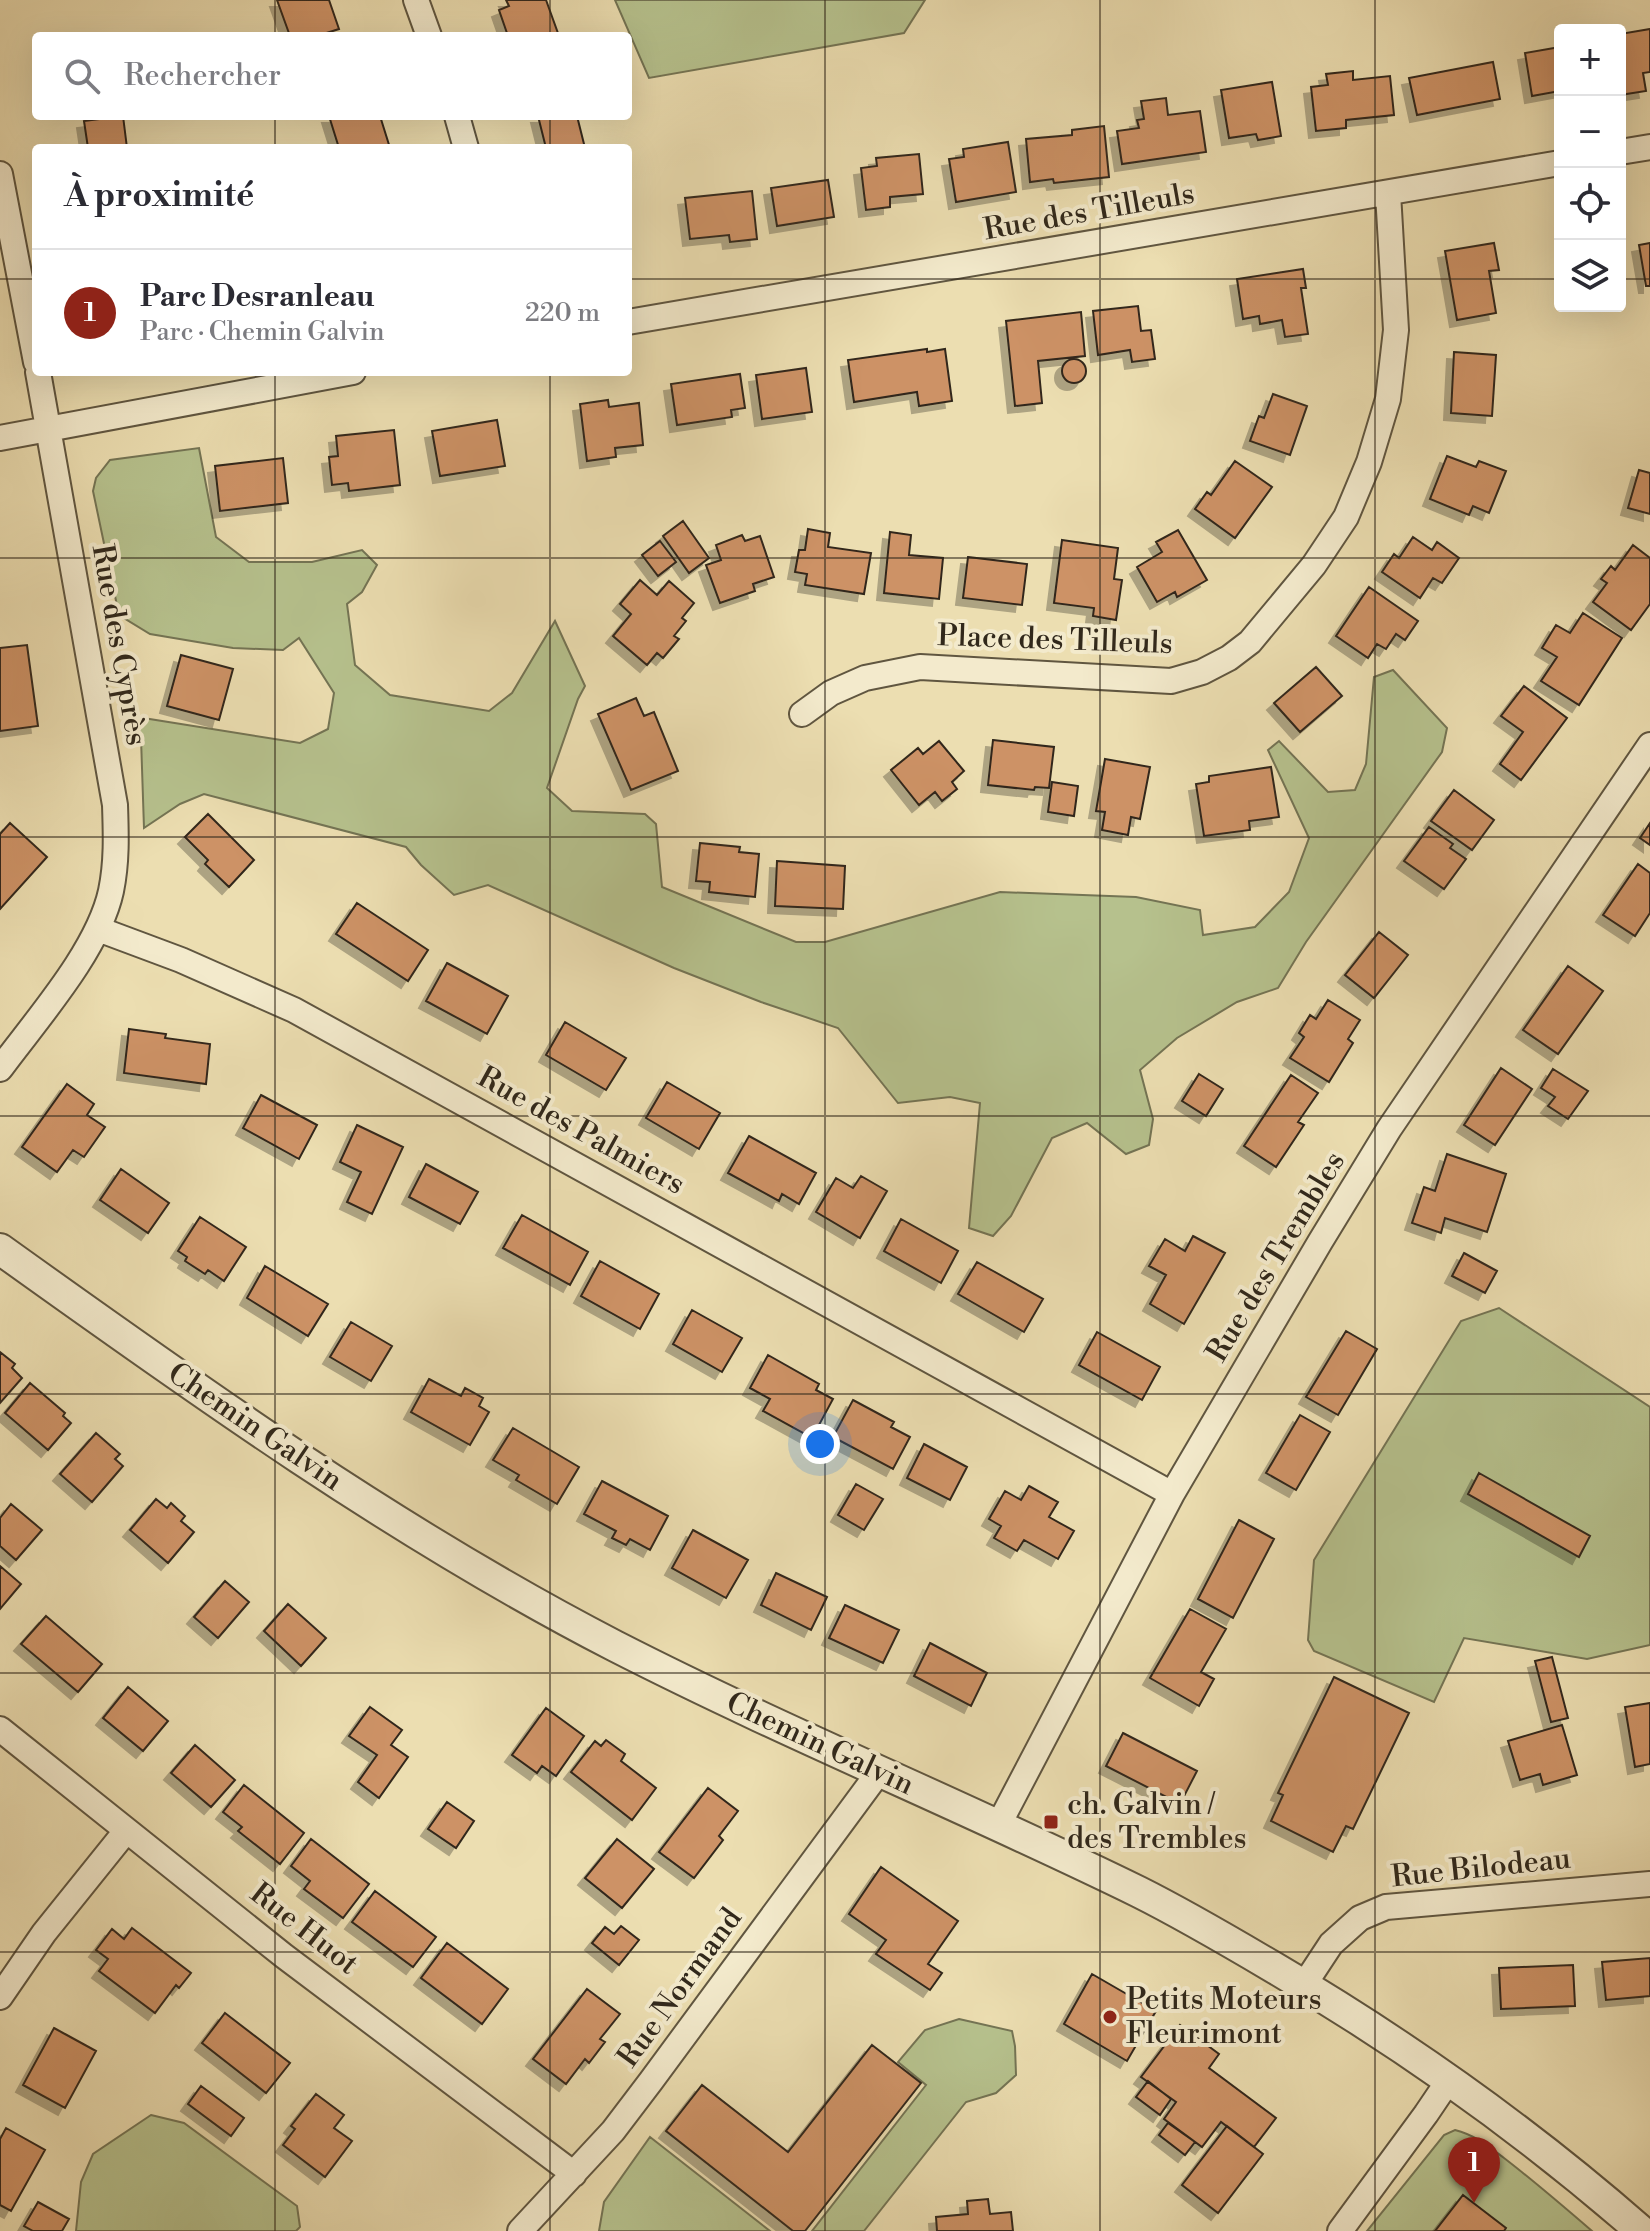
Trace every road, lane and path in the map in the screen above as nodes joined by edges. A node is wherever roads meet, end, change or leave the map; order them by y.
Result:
1 (416, 0) edge
2 (428, 32) edge
3 (458, 120) edge
4 (465, 144) edge
5 (1650, 147) edge
6 (1626, 151) edge
7 (1554, 164) edge
8 (0, 174) edge
9 (1388, 193) junction
10 (632, 321) edge
11 (32, 341) edge
12 (39, 376) edge
13 (332, 376) edge
14 (49, 429) junction
15 (0, 438) edge
16 (802, 714) dead end
17 (1650, 745) edge
18 (98, 929) junction
19 (0, 1069) edge
20 (0, 1249) edge
21 (1172, 1494) junction
22 (0, 1729) edge
23 (879, 1772) junction
24 (998, 1826) junction
25 (126, 1831) junction
26 (1650, 1884) edge
27 (1304, 1985) junction
28 (0, 1997) edge
29 (1449, 2080) junction
30 (574, 2174) junction
31 (520, 2231) edge
32 (1340, 2231) edge
33 (1641, 2231) edge

1 - 2 street
3 - 4 street
5 - 6 street
7 - 9 street, Rue des Tilleuls
8 - 11 street
9 - 10 street, Rue des Tilleuls
9 - 16 street, Place des Tilleuls
12 - 14 street, Rue des Cyprès
13 - 14 street
14 - 15 street
14 - 18 street, Rue des Cyprès
17 - 21 street, Rue des Trembles
18 - 19 street
18 - 21 street, Rue des Palmiers
20 - 23 street, Chemin Galvin
21 - 24 street, Rue des Trembles
22 - 25 street, Rue Huot
23 - 24 street, Chemin Galvin
23 - 30 street, Rue Normand
24 - 27 street, Chemin Galvin
25 - 28 street
25 - 30 street, Rue Huot
26 - 27 street, Rue Bilodeau
27 - 29 street, Chemin Galvin
29 - 32 street
29 - 33 street, Chemin Galvin
30 - 31 street, Rue Normand

